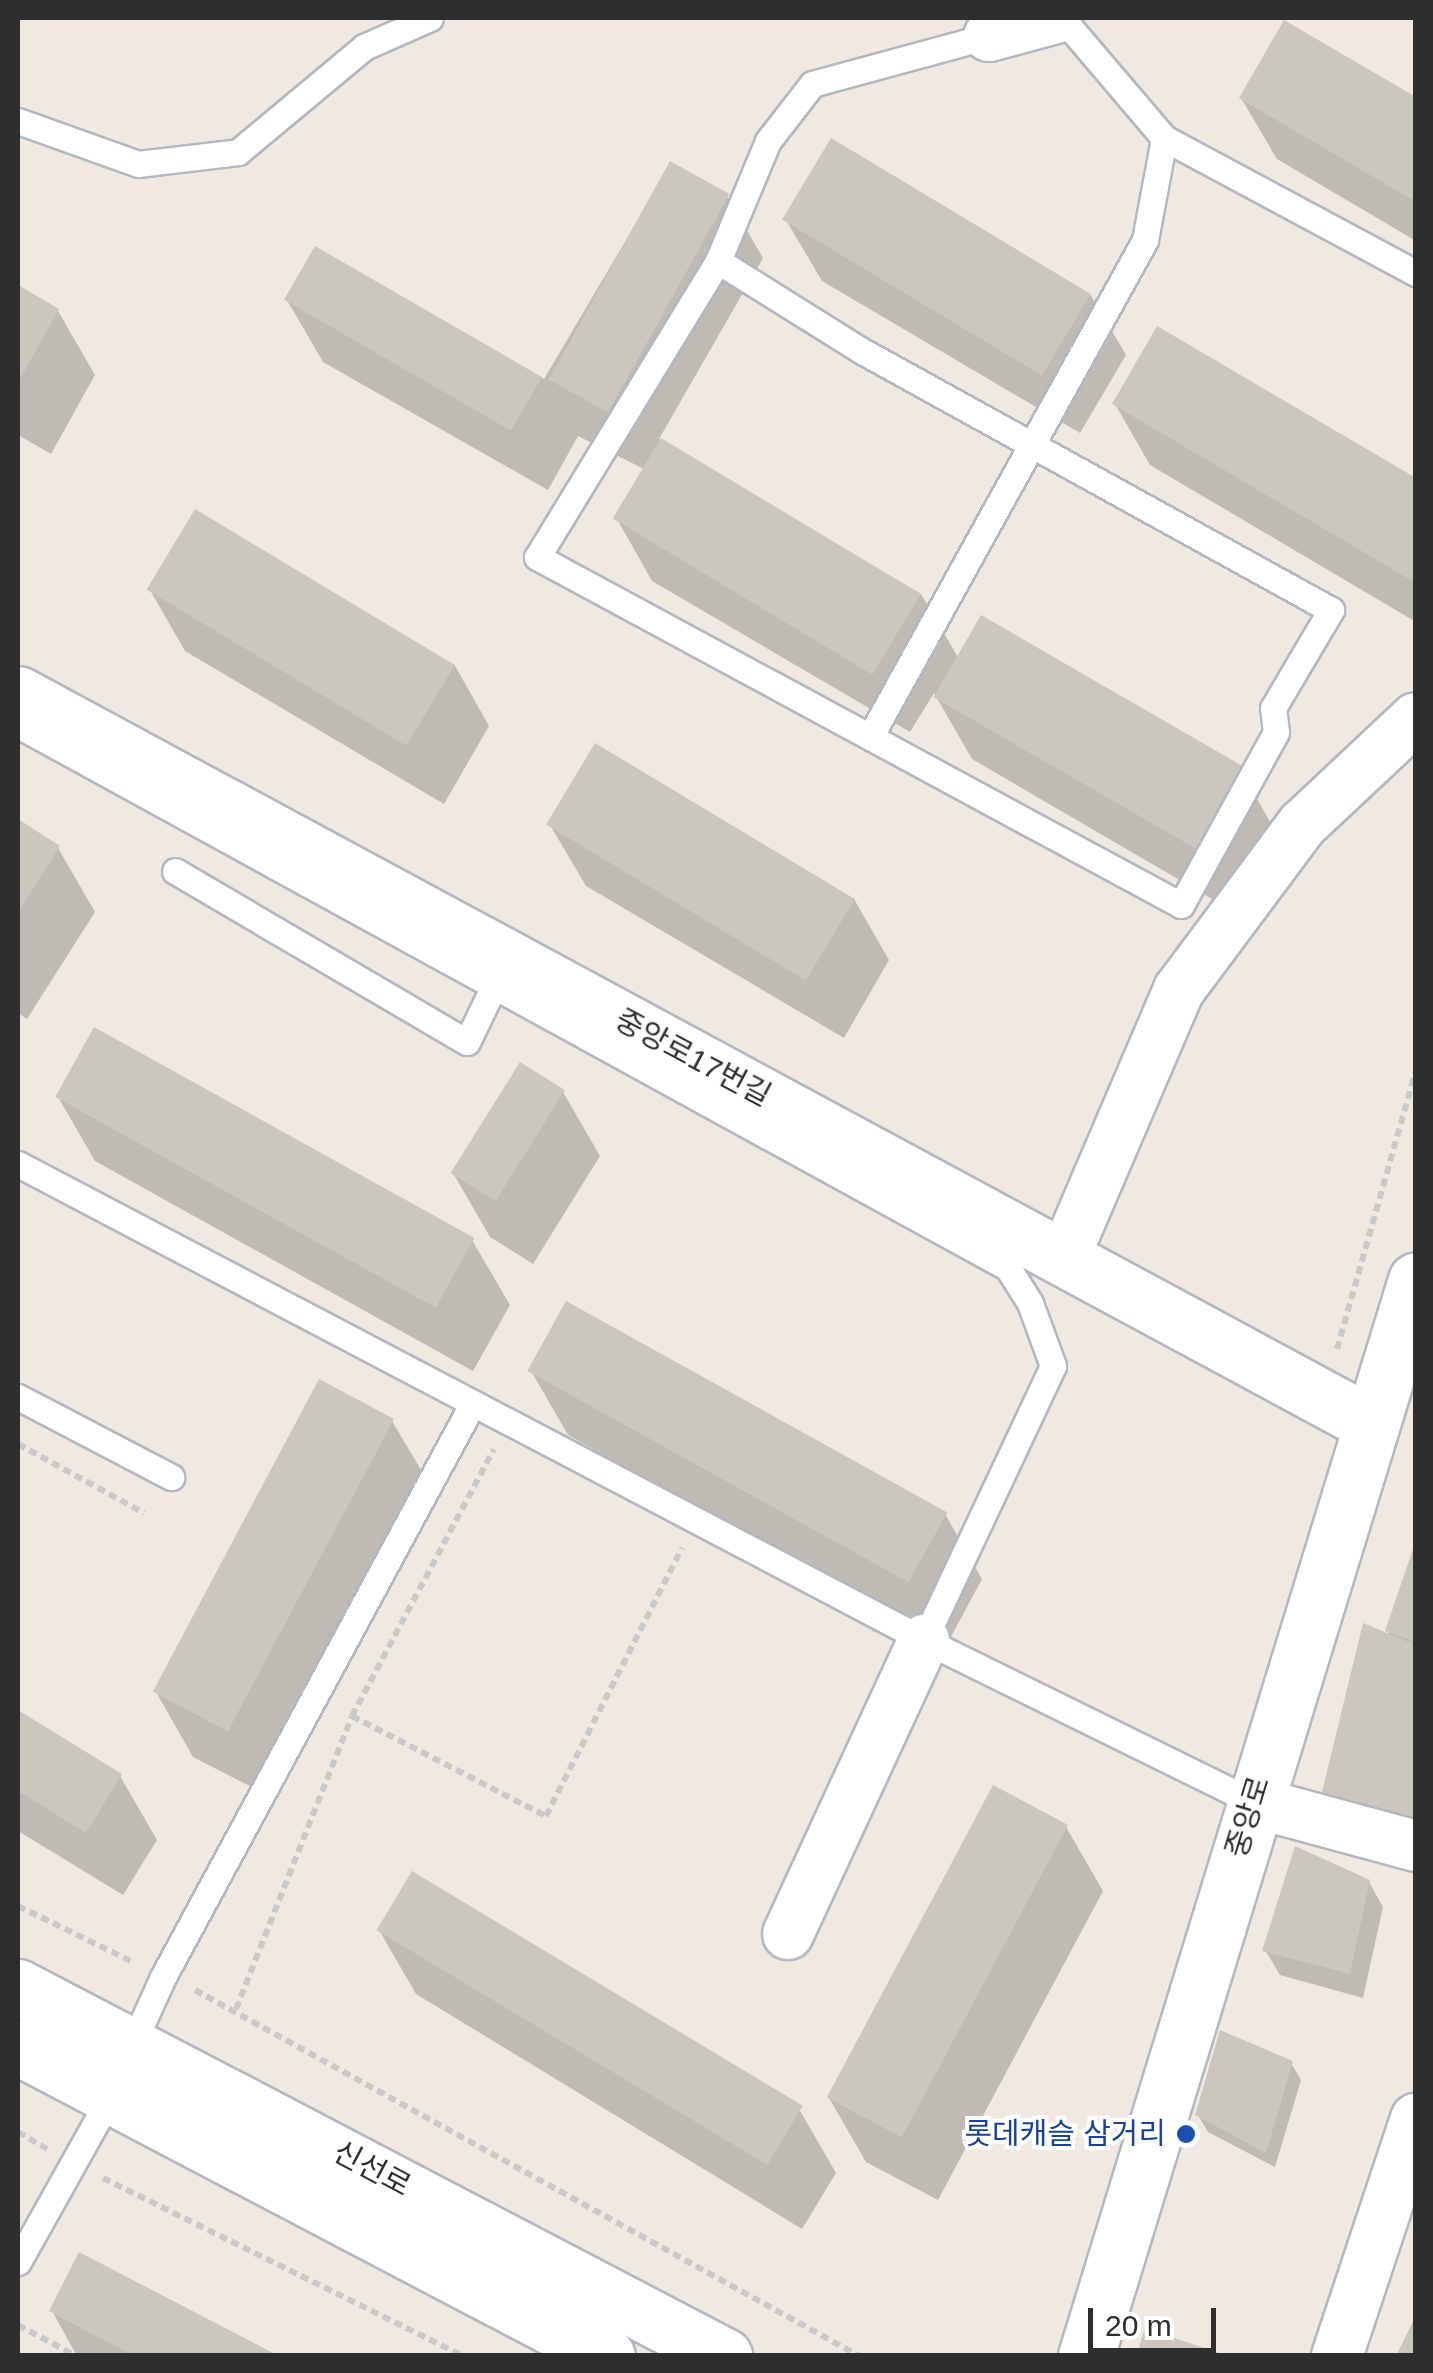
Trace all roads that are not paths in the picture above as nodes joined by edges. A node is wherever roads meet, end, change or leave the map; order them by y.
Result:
1 (430, 18) edge
2 (1059, 18) edge
3 (989, 36) joint
4 (18, 121) edge
5 (1164, 138) junction
6 (718, 262) junction
7 (1416, 273) edge
8 (1034, 446) junction
9 (18, 694) edge
10 (1416, 718) edge
11 (18, 725) edge
12 (870, 737) junction
13 (175, 871) dead end
14 (494, 986) junction
15 (18, 1164) edge
16 (1064, 1258) junction
17 (1416, 1280) edge
18 (18, 1397) edge
19 (473, 1403) junction
20 (1346, 1410) junction
21 (170, 1477) dead end
22 (924, 1640) junction
23 (1253, 1802) junction
24 (1416, 1846) edge
25 (788, 1934) dead end
26 (18, 1986) edge
27 (18, 2047) edge
28 (122, 2070) junction
29 (1416, 2119) edge
30 (18, 2262) edge
31 (607, 2356) edge
32 (724, 2356) edge
33 (1086, 2356) edge
34 (1336, 2356) edge

1 - 4 lane
2 - 3 street
2 - 5 lane
3 - 6 lane
5 - 7 lane
5 - 8 lane
6 - 8 lane
6 - 12 lane
8 - 12 lane
8 - 12 lane
9 - 16 main road, 중앙로17번길
10 - 16 street
11 - 14 lane
13 - 14 lane
14 - 22 lane
15 - 19 lane
16 - 20 main road, 중앙로17번길
17 - 20 main road, 중앙로
18 - 21 lane
19 - 22 lane
19 - 28 lane
20 - 23 main road, 중앙로
22 - 23 lane
22 - 25 street
23 - 24 street
23 - 33 main road, 중앙로
26 - 28 main road, 신선로
27 - 28 main road, 신선로
28 - 30 lane
28 - 31 main road, 신선로
28 - 32 main road, 신선로
29 - 34 street

